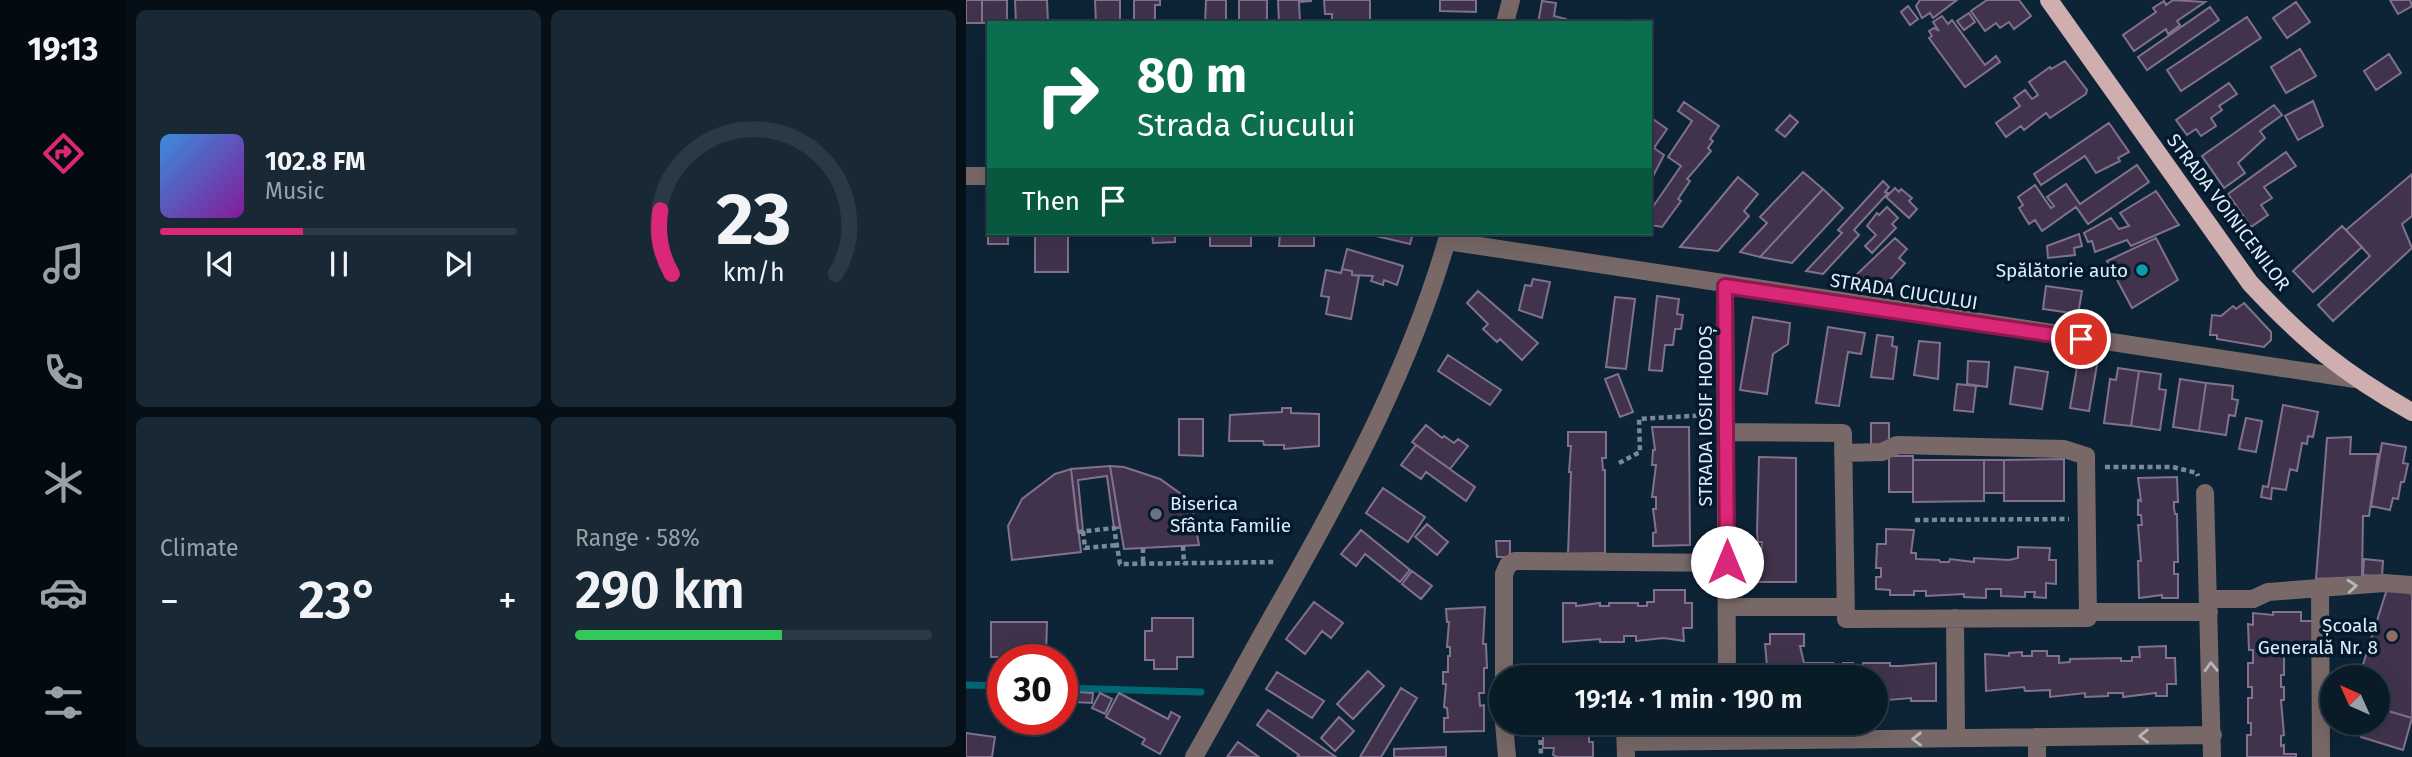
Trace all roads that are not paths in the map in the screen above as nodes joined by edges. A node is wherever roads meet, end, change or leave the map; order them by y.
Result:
1 (1511, 0) edge
2 (2049, 0) edge
3 (1506, 21) edge
4 (966, 176) edge
5 (987, 176) edge
6 (1448, 237) edge
7 (1725, 286) junction
8 (2355, 379) junction
9 (2412, 412) edge
10 (1726, 432) junction
11 (1843, 453) junction
12 (2205, 494) road end
13 (1727, 562) junction
14 (2412, 584) edge
15 (2320, 589) junction
16 (2209, 606) junction
17 (1727, 607) junction
18 (1845, 607) junction
19 (2088, 612) junction
20 (1955, 618) junction
21 (1504, 665) edge
22 (1727, 665) edge
23 (1505, 735) edge
24 (1728, 735) edge
25 (2213, 735) junction
26 (2037, 737) junction
27 (1956, 738) junction
28 (1728, 741) junction
29 (1806, 749) edge
30 (1626, 750) edge
31 (1194, 757) edge
32 (1507, 757) edge
33 (2037, 757) edge
34 (2212, 757) edge
35 (2321, 757) edge

1 - 3 street
2 - 8 main road, STRADA VOINICENILOR
4 - 5 street
6 - 7 street, STRADA CIUCULUI
6 - 31 street
7 - 8 street, STRADA CIUCULUI
7 - 10 street, STRADA IOSIF HODOȘ
8 - 9 main road, STRADA VOINICENILOR
10 - 11 street
10 - 13 street, STRADA IOSIF HODOȘ
11 - 18 street
11 - 19 street
12 - 16 street
13 - 17 street, STRADA IOSIF HODOȘ
13 - 21 street
15 -> 14 street
15 - 16 street
15 - 35 street
16 - 19 street
25 -> 16 street
17 - 18 street
17 - 22 street, STRADA IOSIF HODOȘ
18 - 20 street
19 - 20 street
20 - 27 street
23 - 32 street
24 - 28 street
25 -> 26 street
25 - 34 street
26 - 27 street
26 - 33 street
27 -> 29 street
28 - 29 street
28 - 30 street

